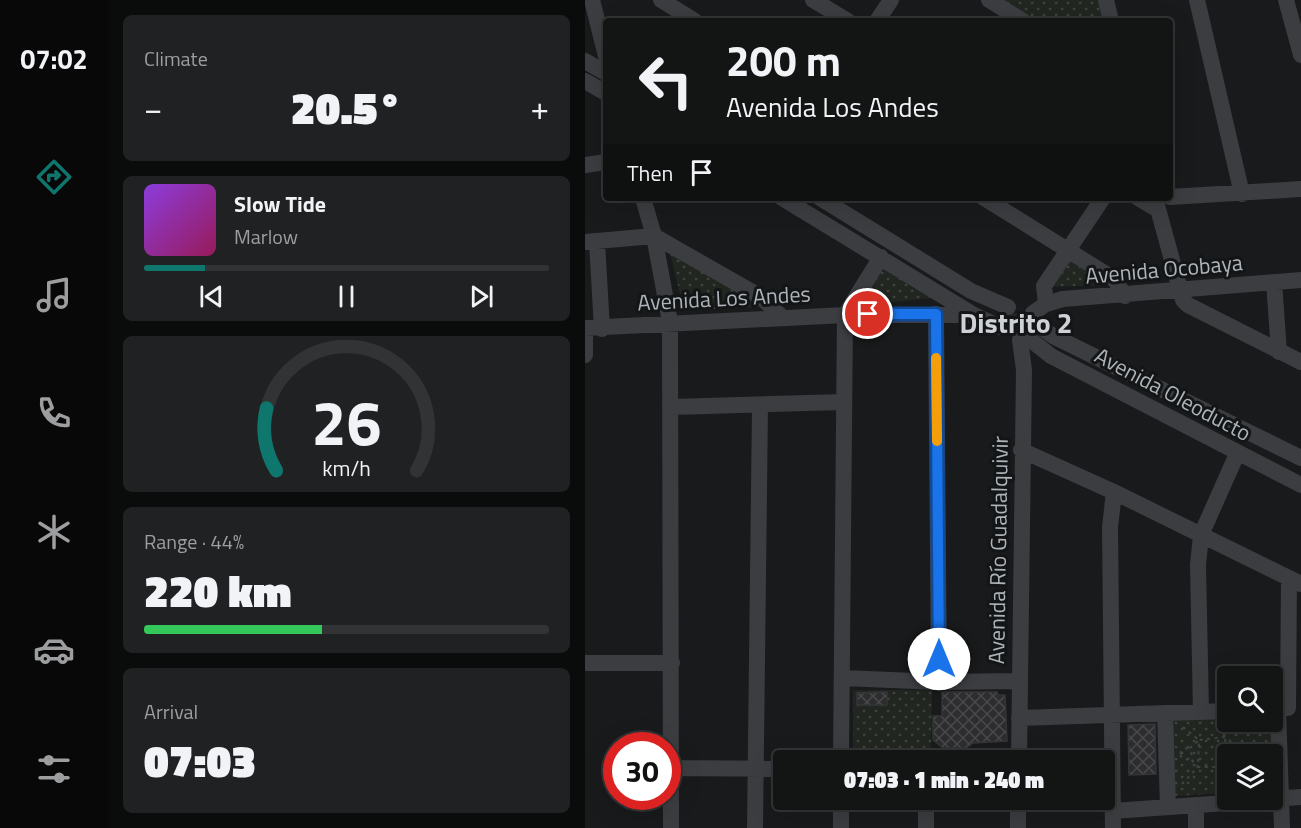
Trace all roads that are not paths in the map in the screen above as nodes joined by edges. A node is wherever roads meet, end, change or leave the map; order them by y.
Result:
1 (592, 0) edge
2 (661, 0) edge
3 (813, 0) edge
4 (891, 0) edge
5 (989, 0) edge
6 (1106, 0) edge
7 (1197, 0) edge
8 (1286, 0) edge
9 (690, 18) edge
10 (843, 18) edge
11 (879, 18) edge
12 (1018, 18) edge
13 (1110, 18) edge
14 (1299, 35) edge
15 (603, 44) edge
16 (1301, 55) edge
17 (585, 61) edge
18 (603, 71) edge
19 (585, 81) edge
20 (603, 91) edge
21 (603, 162) edge
22 (585, 165) edge
23 (1301, 189) edge
24 (1242, 194) junction
25 (1173, 197) edge
26 (644, 201) edge
27 (786, 201) edge
28 (825, 201) edge
29 (989, 201) edge
30 (1101, 201) edge
31 (1157, 204) edge
32 (654, 236) junction
33 (591, 242) edge
34 (1067, 249) junction
35 (881, 257) junction
36 (1301, 280) edge
37 (1274, 282) junction
38 (1180, 290) junction
39 (1125, 296) junction
40 (1008, 307) junction
41 (936, 314) junction
42 (845, 315) junction
43 (974, 315) junction
44 (782, 317) junction
45 (670, 322) junction
46 (1032, 323) junction
47 (1000, 327) junction
48 (591, 328) edge
49 (1279, 352) junction
50 (585, 355) edge
51 (1301, 362) edge
52 (843, 402) junction
53 (760, 406) junction
54 (672, 407) junction
55 (1021, 450) junction
56 (1237, 454) junction
57 (1301, 458) edge
58 (1301, 485) edge
59 (1114, 492) junction
60 (1201, 535) junction
61 (1295, 581) edge
62 (585, 663) edge
63 (672, 663) junction
64 (843, 678) junction
65 (1019, 681) junction
66 (939, 682) junction
67 (1285, 709) edge
68 (1201, 711) junction
69 (1217, 712) edge
70 (1165, 713) junction
71 (1112, 714) junction
72 (1019, 718) junction
73 (672, 732) edge
74 (1281, 744) edge
75 (841, 750) edge
76 (1019, 750) edge
77 (681, 768) edge
78 (773, 769) edge
79 (755, 770) junction
80 (1301, 797) edge
81 (1283, 798) edge
82 (1217, 803) edge
83 (1196, 805) junction
84 (1168, 807) junction
85 (671, 810) edge
86 (841, 810) edge
87 (926, 810) edge
88 (1018, 810) edge
89 (1277, 810) edge
90 (1113, 811) junction
91 (671, 828) edge
92 (755, 828) edge
93 (841, 828) edge
94 (926, 828) edge
95 (1018, 828) edge
96 (1113, 828) edge
97 (1196, 828) edge
98 (1282, 828) edge

1 - 15 street
2 - 9 street
3 - 10 street
4 - 11 street
5 - 12 street
6 - 13 street
7 - 24 street
8 - 14 street
14 - 16 street
17 - 18 street
19 - 20 street
21 - 22 street
23 - 24 street
24 - 25 street
26 - 32 street
27 - 35 street
28 - 40 street
29 - 34 street
30 - 34 street, Avenida Río Guadalquivir
31 - 38 street
32 - 33 street
32 - 44 street
32 - 45 street
33 - 48 street
34 - 39 street
34 - 46 street, Avenida Río Guadalquivir
35 - 42 street
35 - 43 street
36 - 37 street, Avenida Ocobaya
37 - 38 street, Avenida Ocobaya
37 - 49 street
38 - 39 street, Avenida Ocobaya
38 - 49 street
39 - 46 street, Avenida Ocobaya
40 - 46 street
40 - 47 street
41 - 42 street, Avenida Los Andes
41 - 43 street, Avenida Los Andes
41 - 66 street
42 - 44 street, Avenida Los Andes
42 - 52 street
43 - 47 street
44 - 45 street, Avenida Los Andes
45 - 48 street, Avenida Los Andes
45 - 54 street
46 - 47 street
46 - 55 street, Avenida Río Guadalquivir
46 - 56 street, Avenida Oleoducto
46 - 57 street, Avenida Oleoducto
48 - 50 street
49 - 51 street
52 - 53 street
52 - 64 street
53 - 54 street
53 - 79 street
54 - 63 street
55 - 59 street
55 - 65 street, Avenida Río Guadalquivir
56 - 58 street, Avenida Oleoducto
56 - 60 street
59 - 60 street
59 - 71 street
60 - 61 street
60 - 68 street
61 - 67 street
62 - 63 street
63 - 73 street
64 - 66 street
64 - 75 street
65 - 66 street
65 - 72 street, Avenida Río Guadalquivir
67 - 74 street
68 - 69 street
68 - 70 street
70 - 71 street
70 - 84 street
71 - 72 street
71 - 90 street
72 - 76 street, Avenida Río Guadalquivir
77 - 79 street
78 - 79 street
79 - 92 street
80 - 81 street
82 - 83 street
83 - 84 street
83 - 97 street
84 - 90 street
85 - 91 street
86 - 93 street
87 - 94 street
88 - 95 street
89 - 98 street
90 - 96 street

